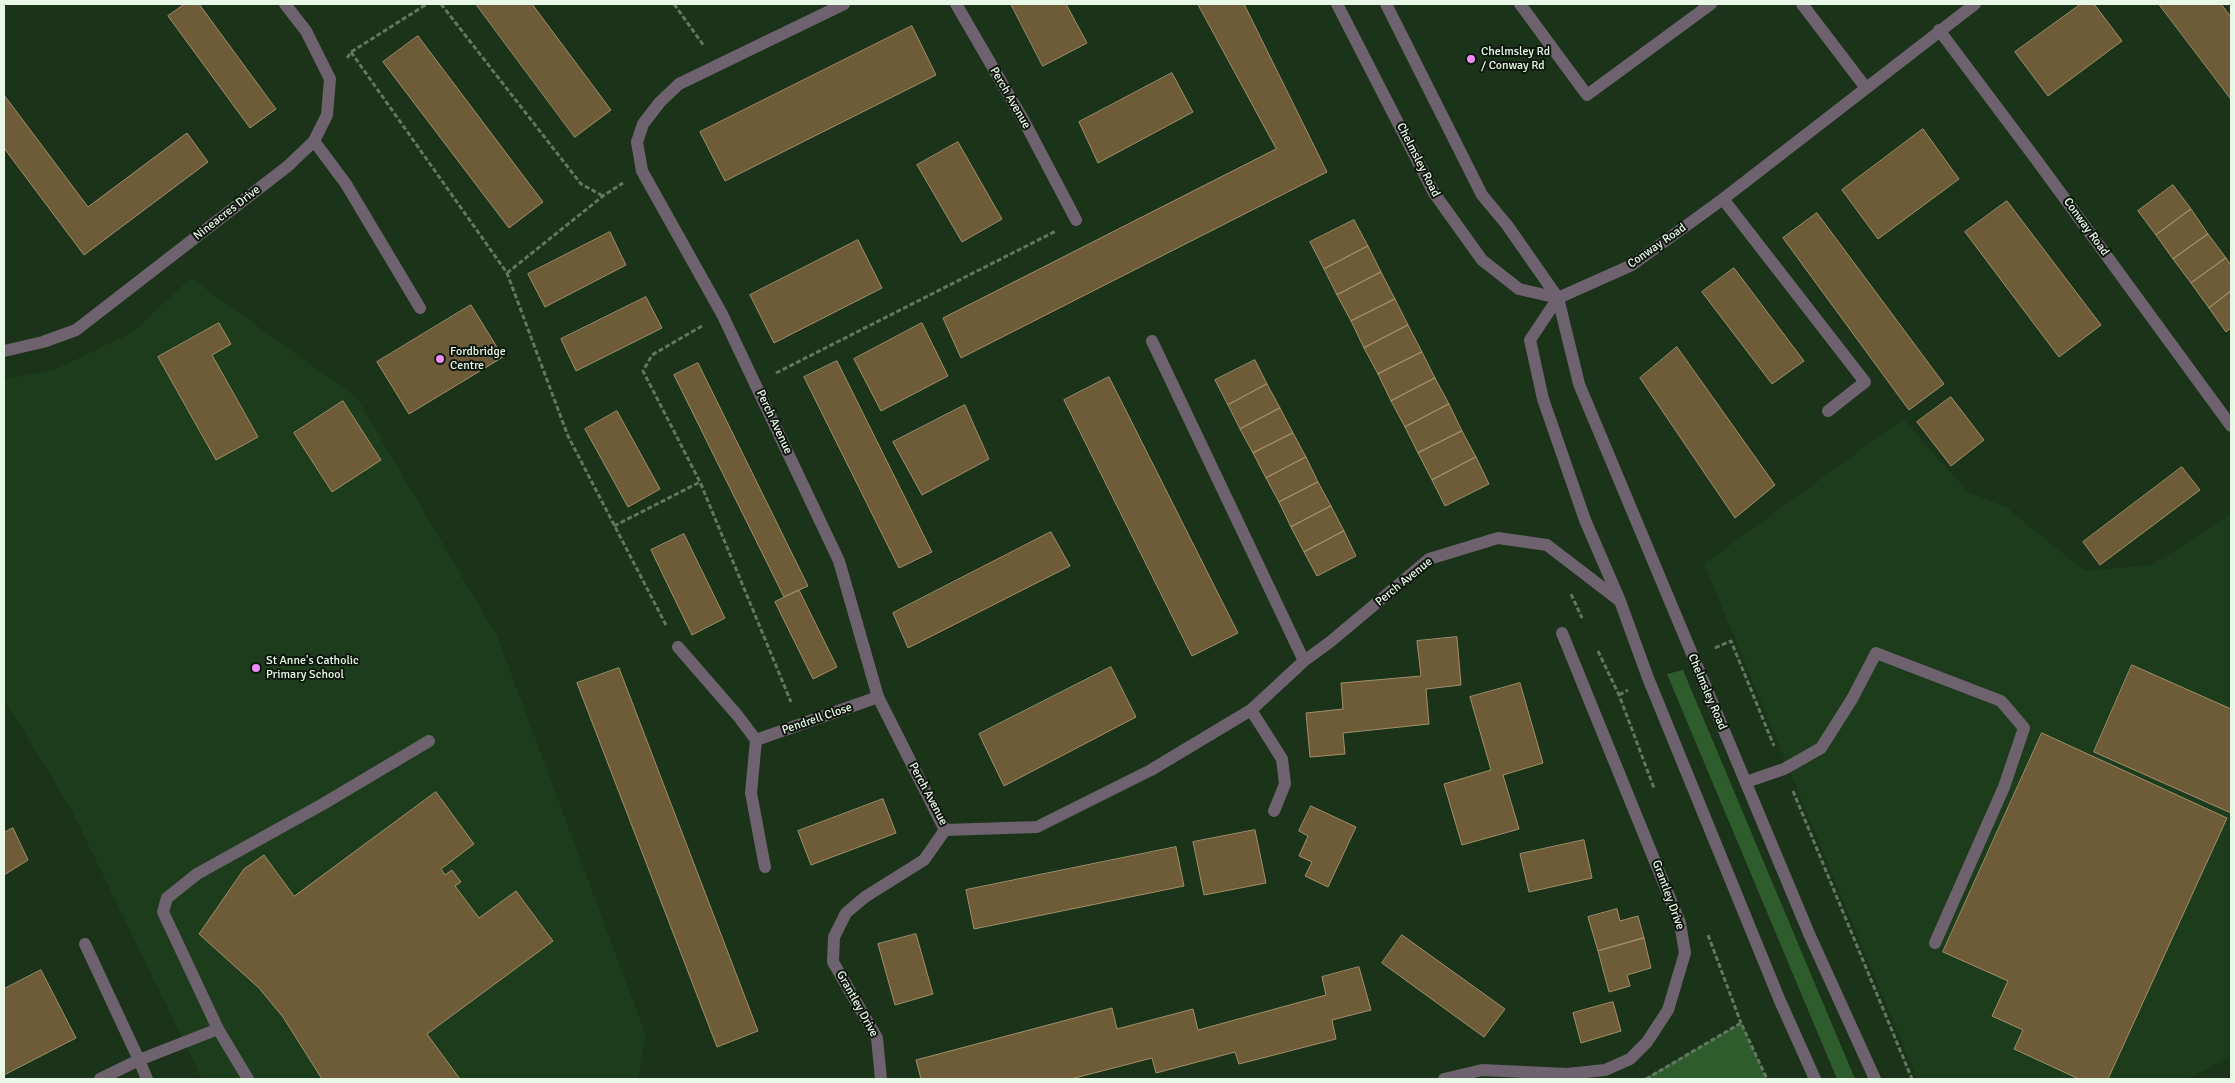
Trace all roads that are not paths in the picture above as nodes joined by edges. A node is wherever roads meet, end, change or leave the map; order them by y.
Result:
1 (285, 4) edge
2 (844, 4) edge
3 (956, 4) edge
4 (1337, 4) edge
5 (1386, 4) edge
6 (1520, 4) edge
7 (1711, 4) edge
8 (1802, 4) edge
9 (1975, 4) edge
10 (1939, 30) junction
11 (1866, 88) junction
12 (314, 141) junction
13 (1723, 199) junction
14 (1076, 220) road end
15 (1558, 298) junction
16 (420, 308) dead end
17 (1152, 341) dead end
18 (4, 351) edge
19 (1828, 411) dead end
20 (2231, 426) edge
21 (1620, 601) junction
22 (1562, 633) dead end
23 (678, 647) road end
24 (1304, 661) junction
25 (878, 697) junction
26 (1250, 710) junction
27 (756, 740) junction
28 (429, 741) dead end
29 (1746, 782) junction
30 (1274, 811) dead end
31 (945, 830) junction
32 (765, 867) dead end
33 (1934, 943) dead end
34 (85, 944) dead end
35 (218, 1029) junction
36 (139, 1060) junction
37 (100, 1079) edge
38 (147, 1079) edge
39 (248, 1079) edge
40 (881, 1079) edge
41 (1444, 1079) edge
42 (1815, 1079) edge
43 (1875, 1079) edge

1 - 12 street, Nineacres Drive
2 - 25 street, Perch Avenue
3 - 14 street, Perch Avenue
4 - 15 street, Chelmsley Road
5 - 15 street, Chelmsley Road
6 - 7 street
8 - 11 street
9 - 10 street, Conway Road
10 - 11 street, Conway Road
10 - 20 street, Conway Road
11 - 13 street, Conway Road
12 - 16 street
12 - 18 street, Nineacres Drive
13 - 15 street, Conway Road
13 - 19 street
15 - 21 street
15 - 29 street, Chelmsley Road
17 - 24 street
21 - 24 street, Perch Avenue
21 - 42 street
22 - 41 street, Grantley Drive
23 - 27 street
24 - 26 street, Perch Avenue
25 - 27 street, Pendrell Close
25 - 31 street, Perch Avenue
26 - 30 street
26 - 31 street, Perch Avenue
27 - 32 street
28 - 35 street
29 - 33 street
29 - 43 street, Chelmsley Road
31 - 40 street, Grantley Drive
34 - 36 street
35 - 36 street
35 - 39 street
36 - 37 street
36 - 38 street

